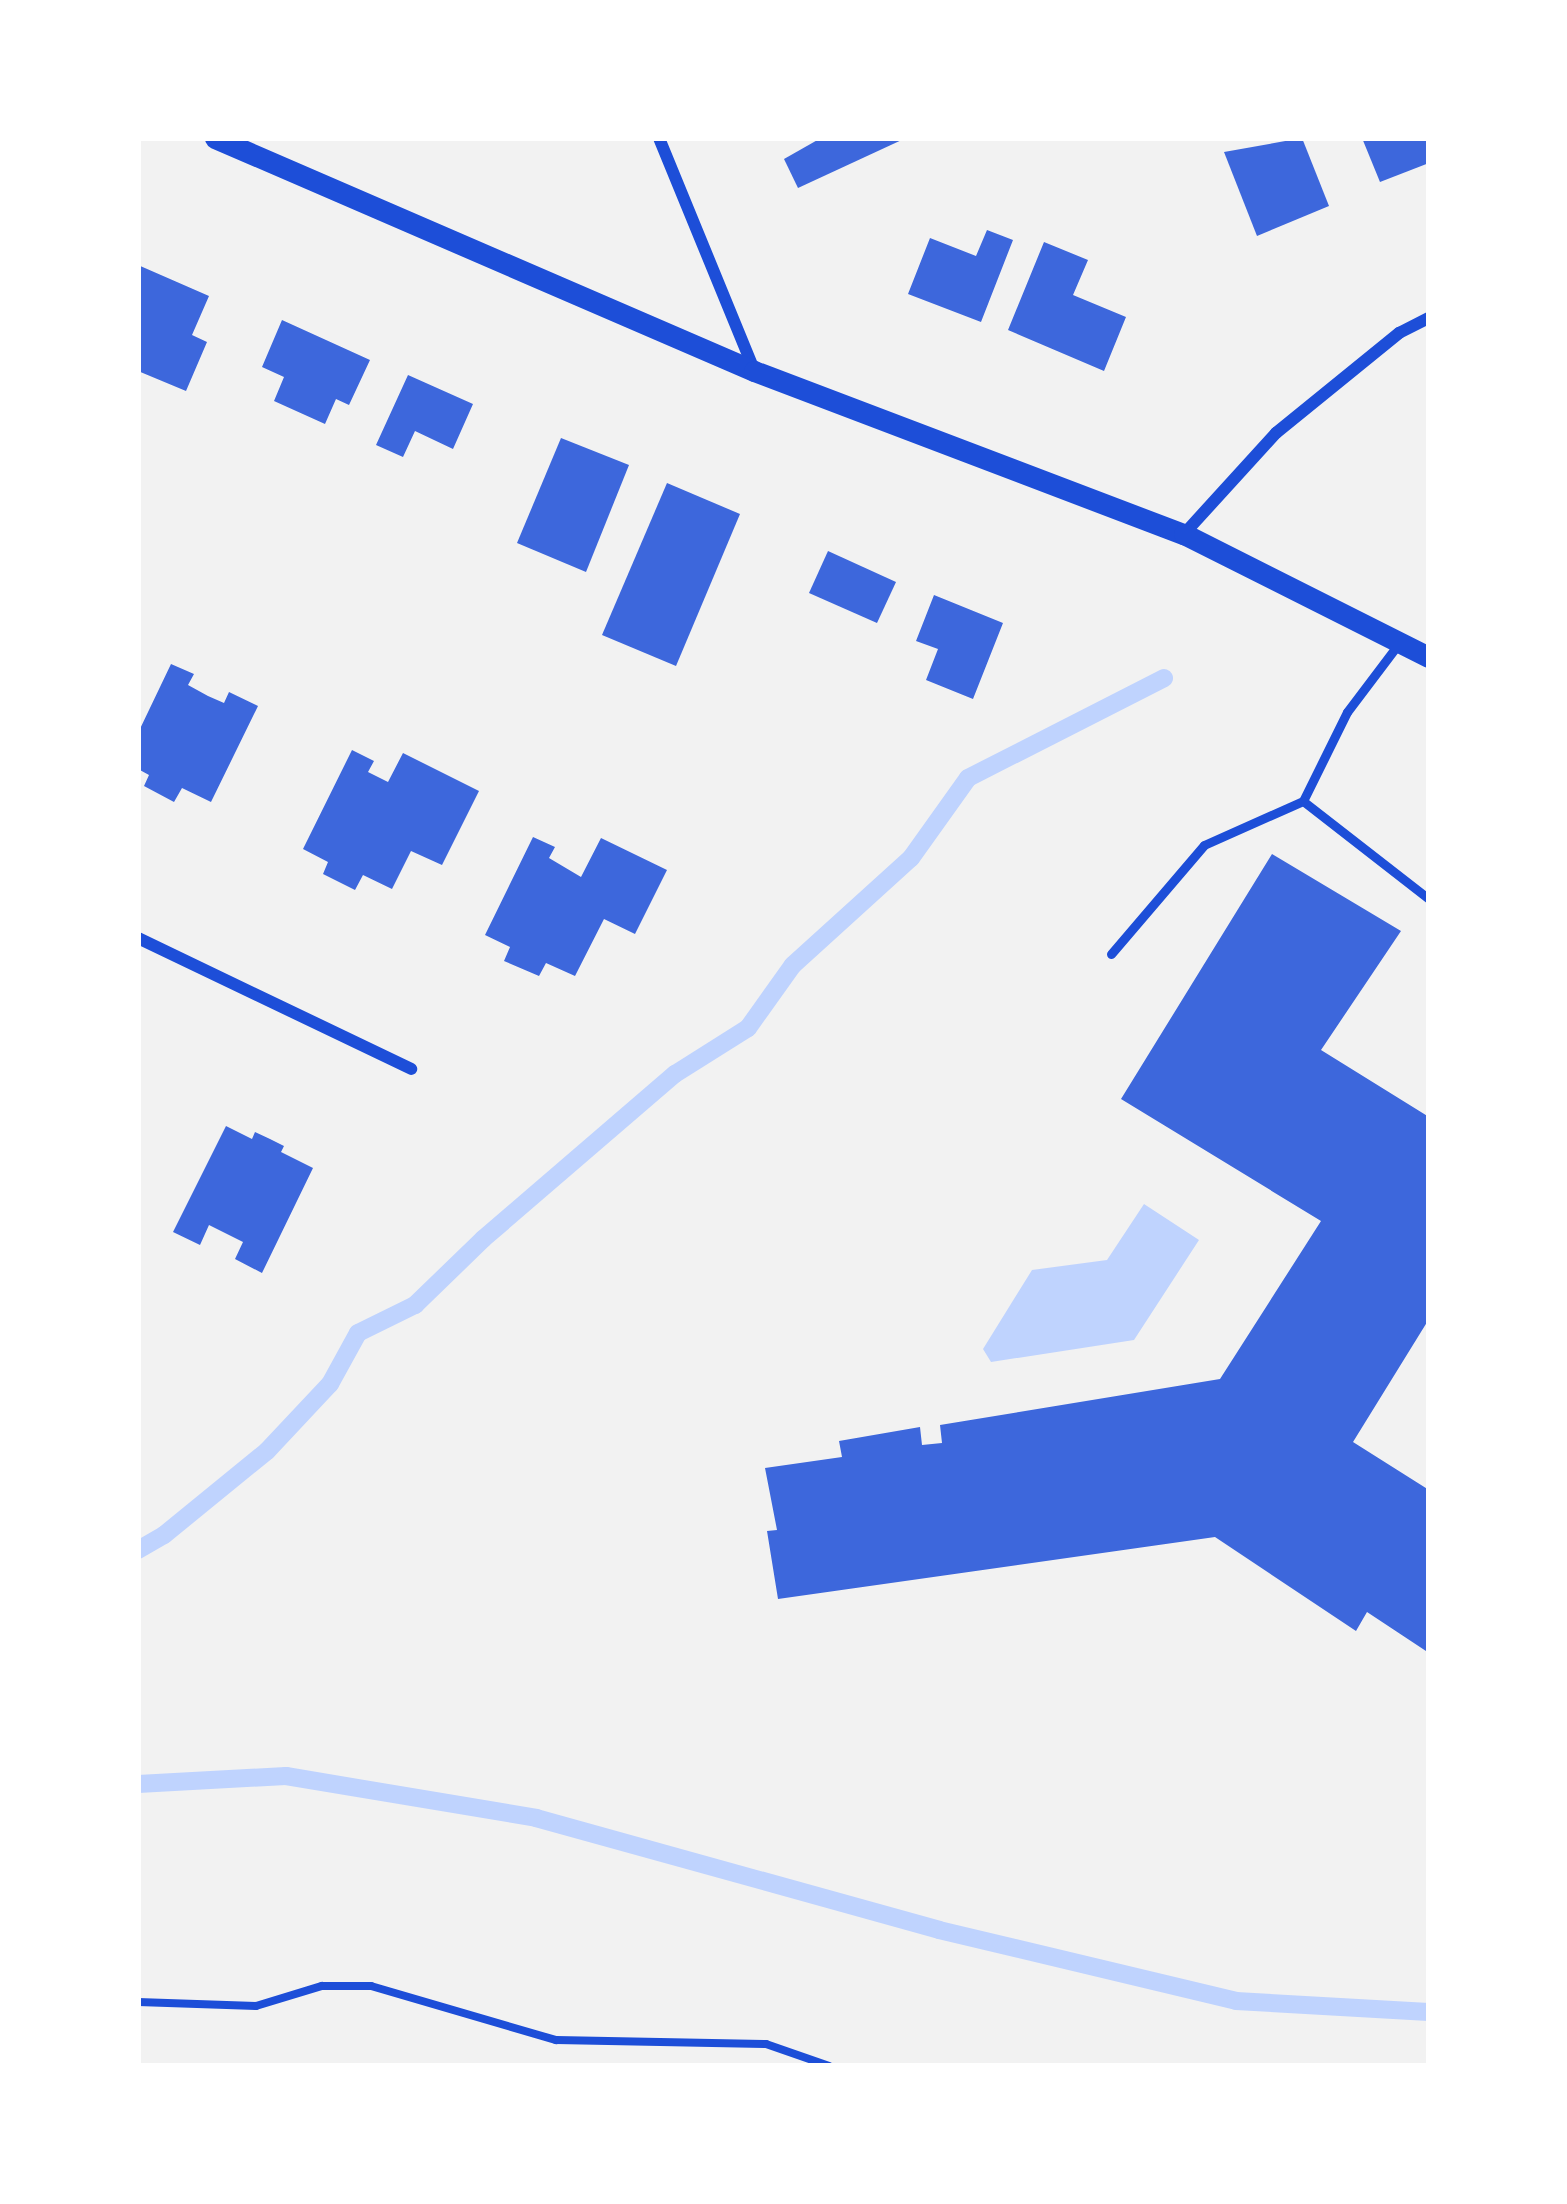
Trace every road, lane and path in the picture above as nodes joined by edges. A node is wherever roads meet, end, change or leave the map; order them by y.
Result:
1 (215, 138) edge
2 (659, 138) edge
3 (1429, 318) edge
4 (754, 371) junction
5 (1184, 534) junction
6 (1400, 642) junction
7 (1429, 657) edge
8 (1303, 801) junction
9 (1429, 899) edge
10 (138, 938) edge
11 (1112, 954) dead end
12 (411, 1069) dead end
13 (138, 2002) edge
14 (829, 2066) edge

1 - 4 street
2 - 4 street
3 - 5 street
4 - 5 street
5 - 6 street
6 - 7 street
6 - 8 lane
8 - 9 lane
8 - 11 lane
10 - 12 street
13 - 14 path

